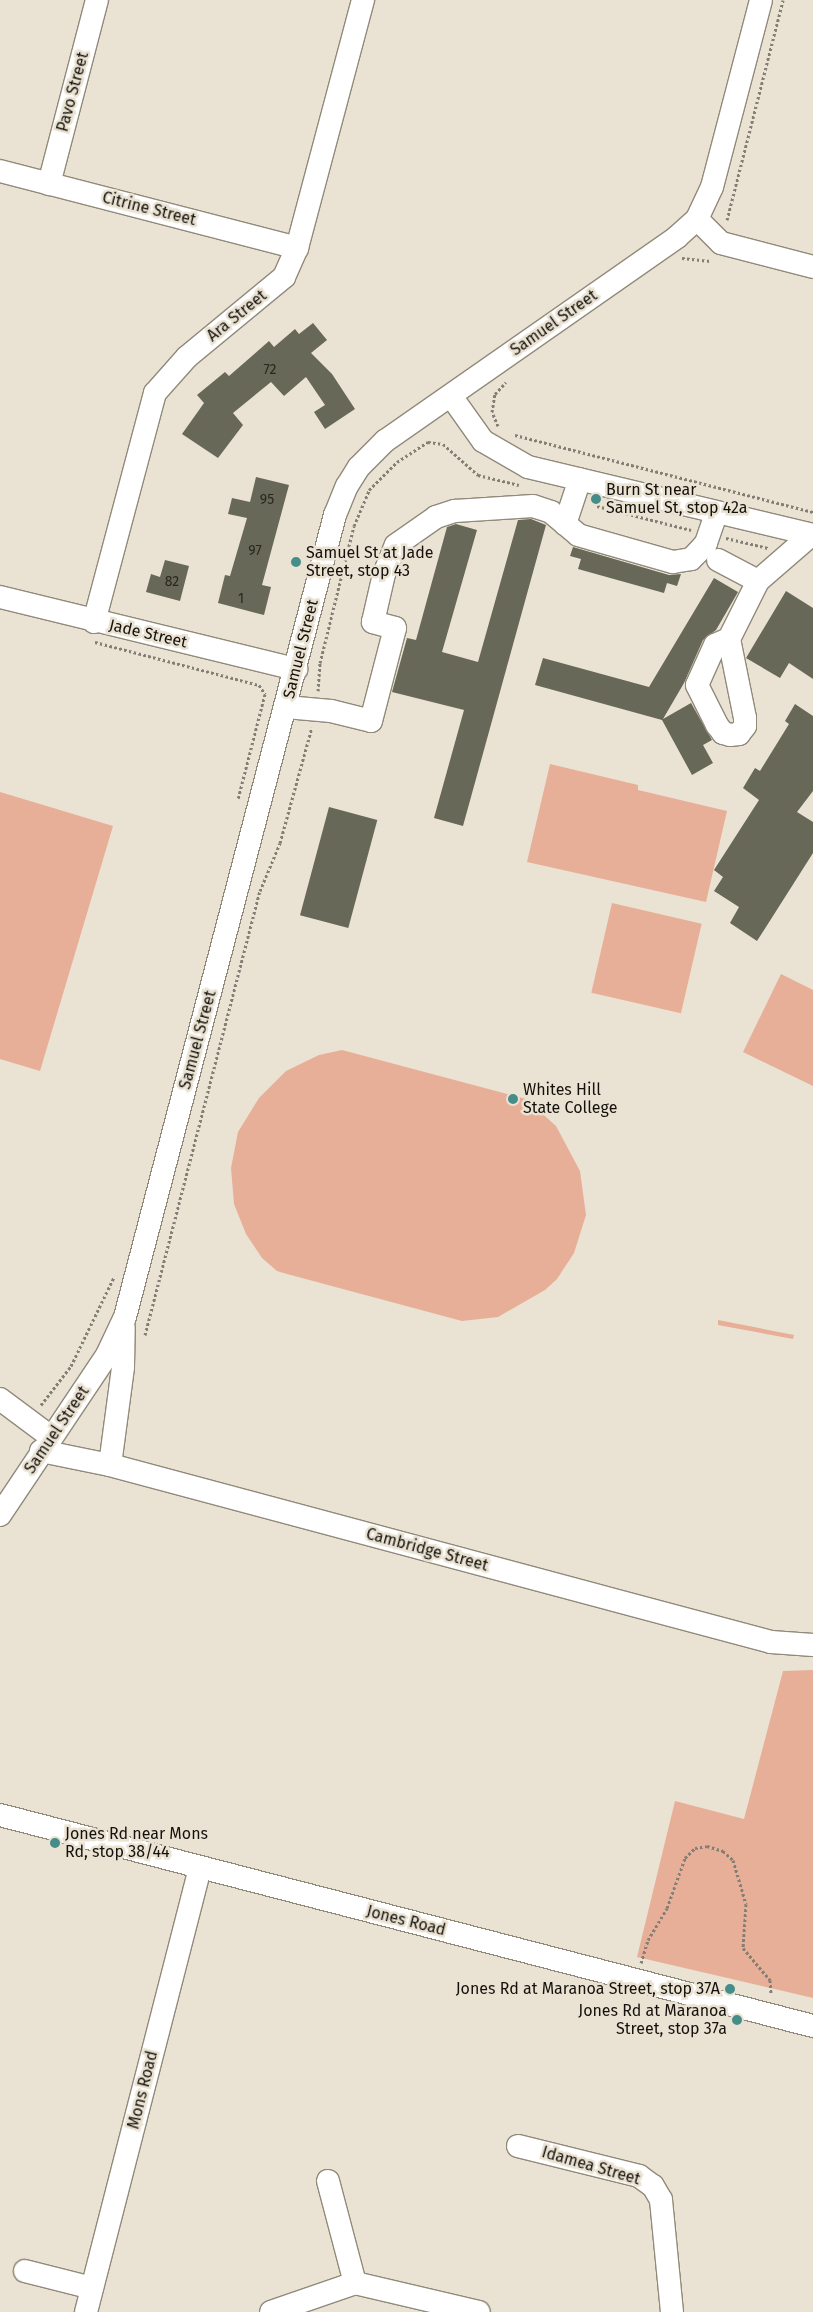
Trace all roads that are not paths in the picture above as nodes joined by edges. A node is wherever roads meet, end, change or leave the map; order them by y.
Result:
1 (97, 0) edge
2 (363, 0) edge
3 (761, 0) edge
4 (0, 171) edge
5 (49, 184) junction
6 (697, 219) junction
7 (297, 248) junction
8 (813, 268) edge
9 (451, 396) junction
10 (576, 489) junction
11 (565, 524) junction
12 (713, 524) junction
13 (812, 535) edge
14 (718, 560) dead end
15 (758, 581) junction
16 (0, 597) edge
17 (94, 622) junction
18 (729, 639) dead end
19 (296, 669) junction
20 (286, 707) junction
21 (125, 1317) junction
22 (0, 1399) edge
23 (46, 1444) junction
24 (110, 1465) junction
25 (0, 1515) edge
26 (813, 1645) edge
27 (0, 1815) edge
28 (200, 1868) junction
29 (813, 2026) edge
30 (518, 2146) dead end
31 (328, 2181) dead end
32 (25, 2271) dead end
33 (355, 2284) junction
34 (92, 2288) junction
35 (86, 2312) edge
36 (271, 2312) edge
37 (479, 2312) edge
38 (672, 2312) edge

1 - 5 street, Pavo Street
2 - 7 street, Ara Street
3 - 6 street, Samuel Street
4 - 5 street, Citrine Street
5 - 7 street, Citrine Street
6 - 8 street
6 - 9 street, Samuel Street
7 - 17 street, Ara Street
9 - 10 street
9 - 19 street, Samuel Street
10 - 11 street
10 - 12 street
11 - 12 street
11 - 20 street
12 - 13 street
13 - 15 street
14 - 15 street
15 - 18 street
16 - 17 street, Jade Street
17 - 19 street, Jade Street
19 - 20 street, Samuel Street
20 - 21 street, Samuel Street
21 - 23 street, Samuel Street
21 - 24 street, Samuel Street
22 - 23 street
23 - 24 street, Cambridge Street
23 - 25 street, Samuel Street
24 - 26 street, Cambridge Street
27 - 28 street, Jones Road
28 - 29 street, Jones Road
28 - 34 street, Mons Road
30 - 38 street, Idamea Street
31 - 33 street
32 - 34 street
33 - 36 street
33 - 37 street
34 - 35 street, Mons Road

